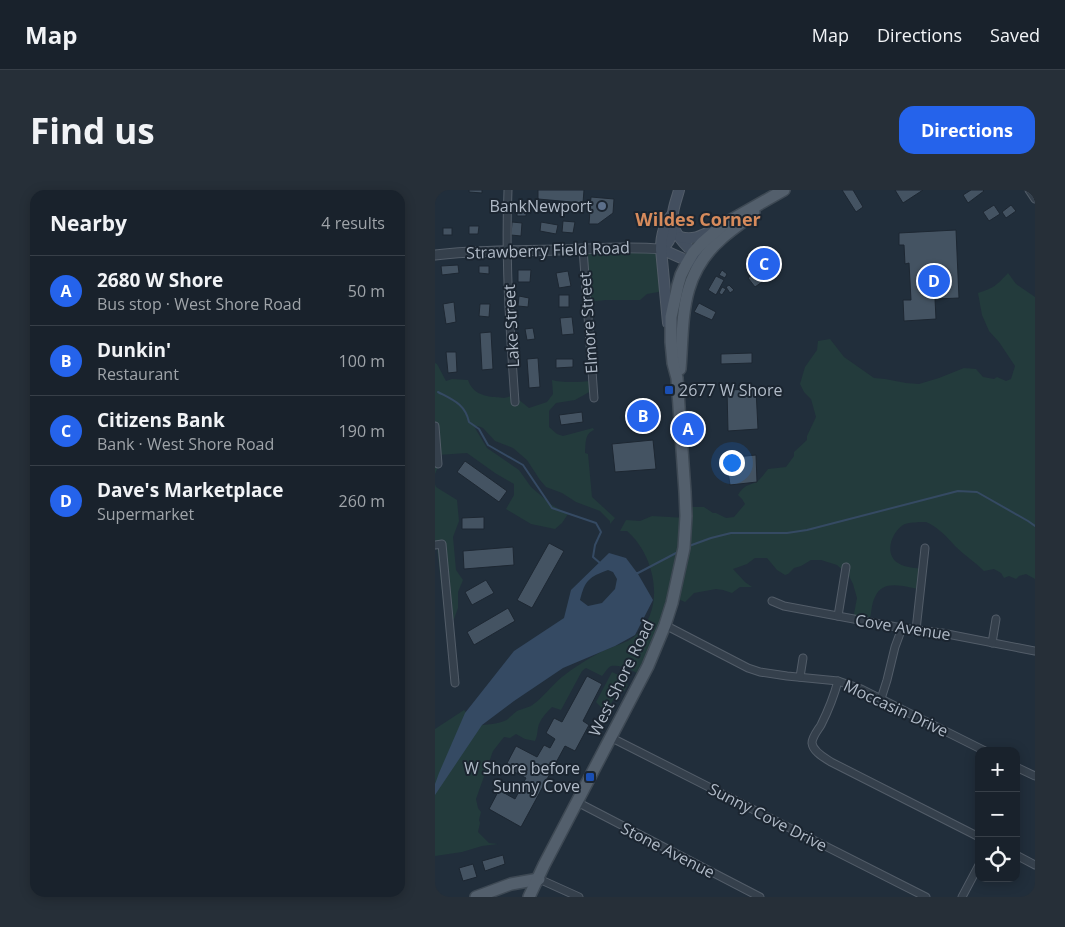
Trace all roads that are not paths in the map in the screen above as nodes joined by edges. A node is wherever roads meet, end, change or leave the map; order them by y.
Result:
1 (508, 190) edge
2 (679, 190) edge
3 (784, 190) edge
4 (1029, 190) edge
5 (769, 199) junction
6 (1035, 199) edge
7 (673, 219) junction
8 (724, 224) junction
9 (680, 237) junction
10 (583, 248) junction
11 (661, 249) junction
12 (508, 250) junction
13 (435, 255) edge
14 (696, 260) junction
15 (671, 336) junction
16 (594, 398) dead end
17 (678, 398) junction
18 (515, 402) dead end
19 (435, 426) edge
20 (438, 464) dead end
21 (438, 545) edge
22 (925, 548) dead end
23 (846, 567) dead end
24 (772, 601) dead end
25 (838, 616) junction
26 (996, 619) dead end
27 (665, 625) junction
28 (901, 628) junction
29 (916, 630) junction
30 (992, 643) junction
31 (1035, 652) edge
32 (803, 658) dead end
33 (800, 677) junction
34 (837, 680) junction
35 (455, 684) dead end
36 (881, 699) junction
37 (610, 737) junction
38 (977, 747) edge
39 (1020, 769) edge
40 (1035, 776) edge
41 (577, 802) junction
42 (975, 835) edge
43 (1020, 857) edge
44 (1035, 865) edge
45 (975, 873) edge
46 (539, 879) junction
47 (476, 897) edge
48 (529, 897) edge
49 (579, 897) edge
50 (760, 897) edge
51 (926, 897) edge
52 (962, 897) edge

1 - 12 street, Lake Street
2 - 7 main road
3 - 5 main road, West Shore Road
4 - 6 street
5 - 8 main road, West Shore Road
5 - 14 main road, West Shore Road
7 - 9 main road
7 - 11 main road
8 - 9 main road
8 - 14 main road, West Shore Road
9 - 14 main road
10 - 11 street, Strawberry Field Road
10 - 12 street, Strawberry Field Road
10 - 16 street, Elmore Street
11 - 14 main road
11 - 15 main road
12 - 13 street, Strawberry Field Road
12 - 18 street, Lake Street
14 - 15 main road, West Shore Road
14 - 17 main road, West Shore Road
15 - 17 main road, West Shore Road
17 - 27 main road, West Shore Road
19 - 20 street
21 - 35 street
22 - 29 street
23 - 25 street
24 - 25 street, Cove Avenue
25 - 28 street, Cove Avenue
26 - 30 street
27 - 33 street, Moccasin Drive
27 - 37 main road, West Shore Road
28 - 29 street, Cove Avenue
28 - 36 street
29 - 30 street, Cove Avenue
30 - 31 street, Cove Avenue
32 - 33 street
33 - 34 street, Moccasin Drive
34 - 36 street, Moccasin Drive
34 - 42 street
36 - 38 street, Moccasin Drive
37 - 41 main road, West Shore Road
37 - 51 street, Sunny Cove Drive
39 - 40 street
41 - 46 main road, West Shore Road
41 - 50 street, Stone Avenue
43 - 44 street
45 - 52 street
46 - 47 main road
46 - 48 main road, West Shore Road
46 - 49 street

